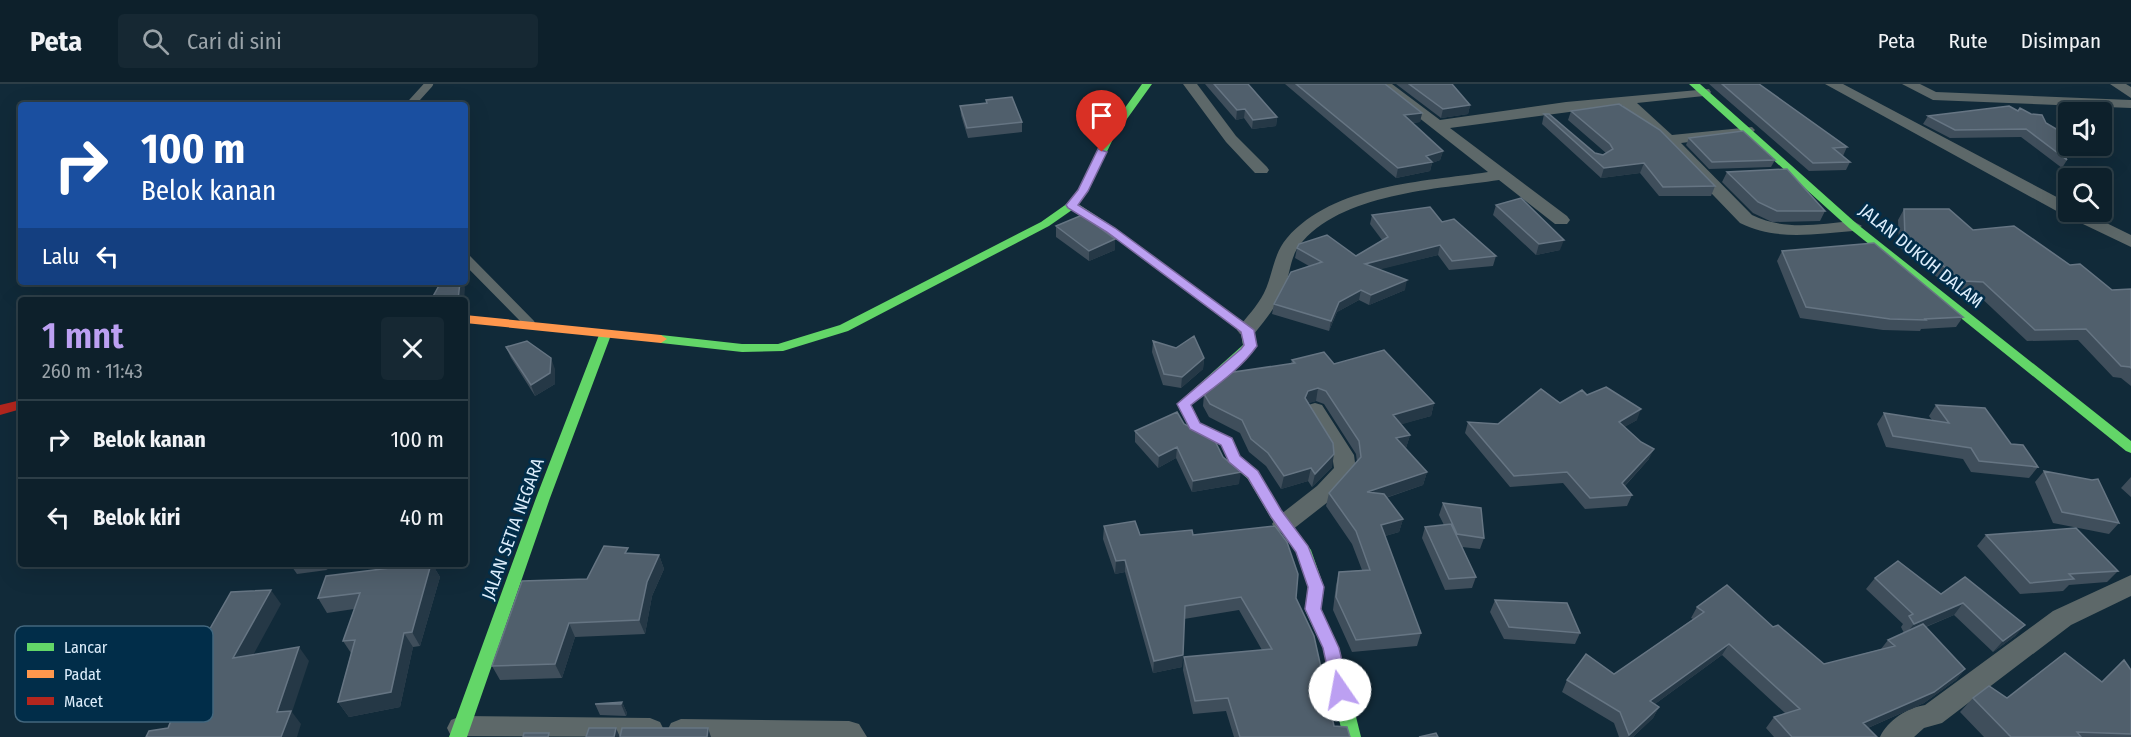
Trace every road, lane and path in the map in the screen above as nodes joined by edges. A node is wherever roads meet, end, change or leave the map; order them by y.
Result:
1 (429, 84) edge
2 (1147, 84) edge
3 (1190, 84) edge
4 (1383, 84) edge
5 (1832, 84) edge
6 (1909, 84) edge
7 (2117, 84) edge
8 (1699, 88) edge
9 (2131, 94) edge
10 (1625, 100) junction
11 (413, 102) edge
12 (2131, 104) edge
13 (1542, 109) junction
14 (1558, 123) edge
15 (1439, 125) junction
16 (1747, 130) junction
17 (1669, 140) junction
18 (1261, 170) dead end
19 (1794, 172) junction
20 (1772, 173) edge
21 (1503, 175) junction
22 (1726, 175) edge
23 (1703, 176) junction
24 (1072, 205) junction
25 (2058, 205) edge
26 (1561, 220) dead end
27 (2092, 222) edge
28 (1853, 226) junction
29 (2131, 242) edge
30 (468, 261) edge
31 (468, 319) edge
32 (530, 324) junction
33 (1247, 330) junction
34 (605, 335) junction
35 (18, 405) edge
36 (0, 410) edge
37 (1315, 410) edge
38 (2131, 448) edge
39 (1284, 524) junction
40 (2131, 585) edge
41 (460, 733) edge
42 (1908, 733) edge
43 (853, 737) edge
44 (1352, 737) edge

1 - 11 lane
2 - 24 street
3 - 18 street
4 - 15 street
5 - 25 street
6 - 12 street
7 - 9 street
8 - 10 street
8 - 16 street, JALAN DUKUH DALAM
10 - 13 street
10 - 17 street
13 - 14 street
13 - 15 street
15 - 21 street
16 - 17 street
16 - 19 street, JALAN DUKUH DALAM
17 - 23 street
19 - 20 street
19 - 28 street, JALAN DUKUH DALAM
21 - 26 street
21 - 33 street
22 - 23 street
23 - 28 street
24 - 33 street
24 - 34 street
27 - 29 street
28 - 38 street, JALAN DUKUH DALAM
30 - 32 lane
31 - 32 street
32 - 34 street
33 - 39 street
34 - 41 street, JALAN SETIA NEGARA
35 - 36 street
37 - 39 street
39 - 44 street
40 - 42 street
41 - 43 street

